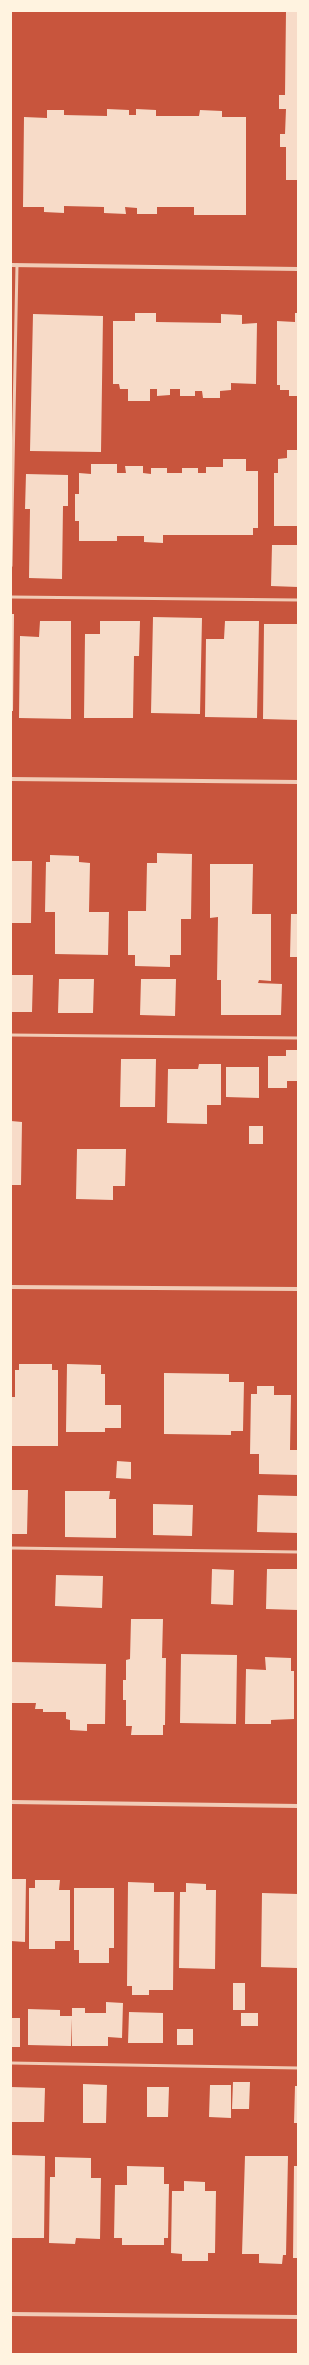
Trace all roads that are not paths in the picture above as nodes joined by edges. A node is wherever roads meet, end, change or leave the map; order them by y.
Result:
1 (11, 265) edge
2 (17, 265) junction
3 (298, 269) edge
4 (11, 566) edge
5 (11, 597) edge
6 (298, 600) edge
7 (11, 779) edge
8 (298, 782) edge
9 (11, 1035) edge
10 (298, 1038) edge
11 (11, 1286) edge
12 (298, 1289) edge
13 (11, 1548) edge
14 (298, 1552) edge
15 (11, 1802) edge
16 (298, 1806) edge
17 (11, 2064) edge
18 (298, 2068) edge
19 (11, 2314) edge
20 (298, 2317) edge

1 - 2 street
2 - 3 street
2 - 4 lane
5 - 6 lane
7 - 8 street
9 - 10 lane
11 - 12 street
13 - 14 lane
15 - 16 street
17 - 18 lane
19 - 20 street

